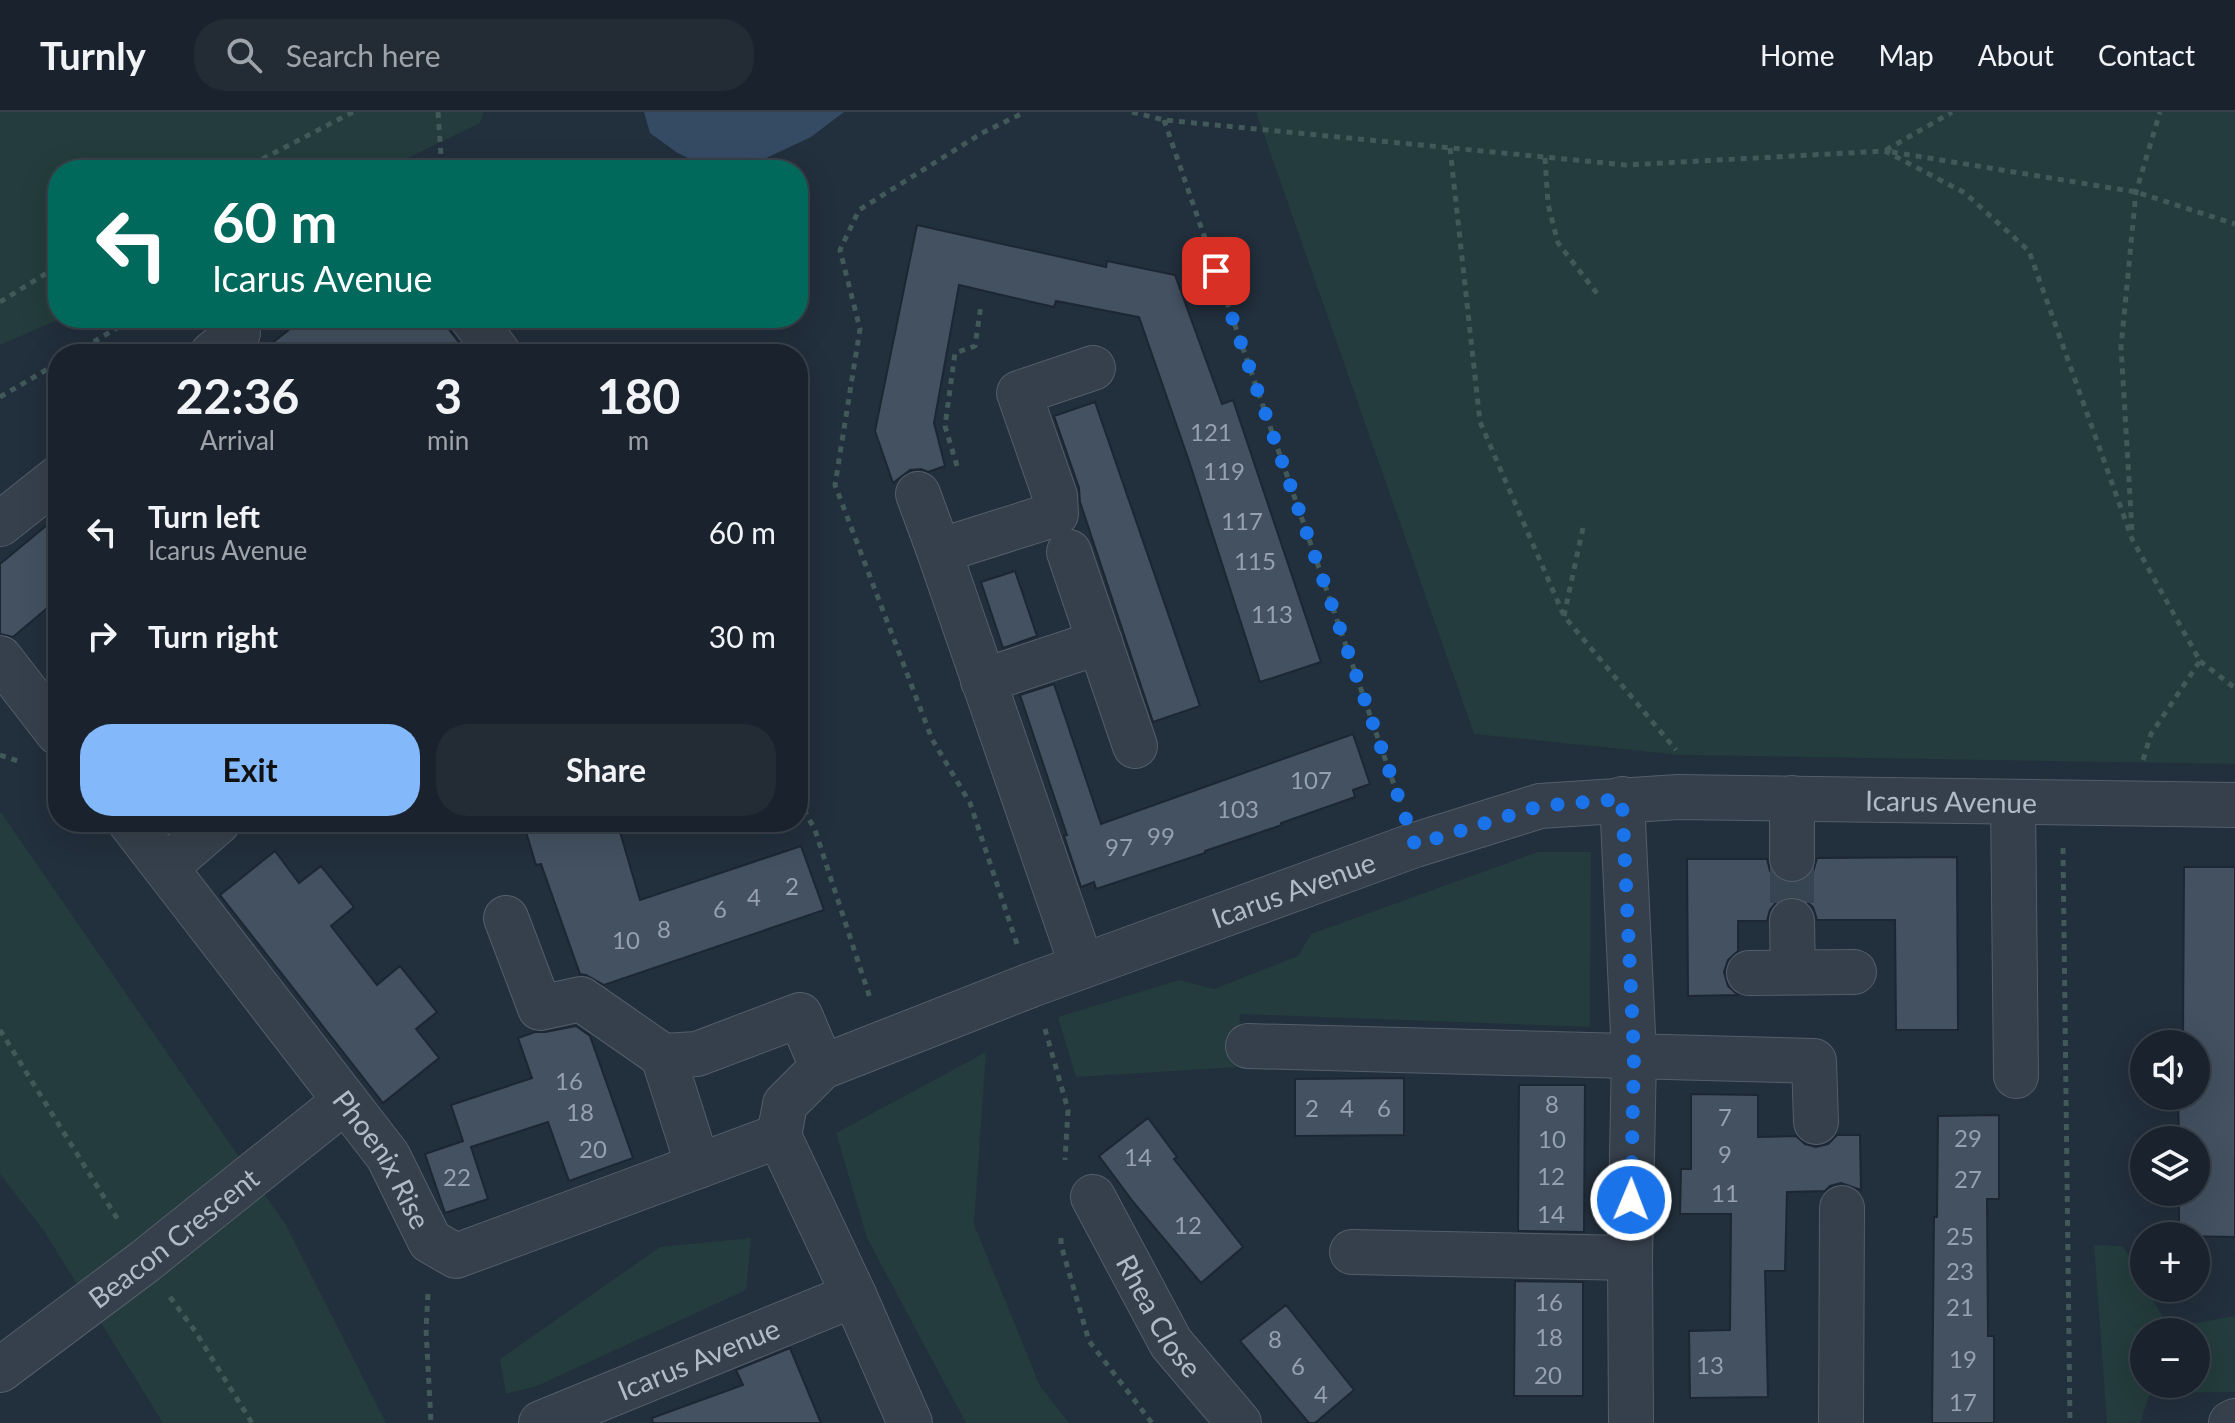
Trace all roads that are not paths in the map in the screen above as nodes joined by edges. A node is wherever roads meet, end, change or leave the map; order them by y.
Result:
1 (1093, 368) dead end
2 (48, 486) edge
3 (918, 494) road end
4 (0, 524) edge
5 (939, 551) junction
6 (1069, 552) dead end
7 (1100, 642) junction
8 (0, 658) edge
9 (983, 681) junction
10 (48, 720) edge
11 (1135, 746) dead end
12 (1792, 798) junction
13 (1622, 799) junction
14 (2013, 803) junction
15 (2235, 805) edge
16 (138, 832) edge
17 (206, 832) edge
18 (1792, 859) tunnel mouth
19 (166, 867) junction
20 (506, 918) dead end
21 (1792, 921) tunnel mouth
22 (1082, 966) junction
23 (1793, 972) junction
24 (1854, 972) dead end
25 (1749, 973) dead end
26 (1248, 1046) dead end
27 (1634, 1055) junction
28 (663, 1056) junction
29 (822, 1067) junction
30 (2016, 1076) dead end
31 (345, 1101) junction
32 (1816, 1122) dead end
33 (779, 1136) junction
34 (698, 1166) junction
35 (1093, 1197) dead end
36 (1842, 1208) dead end
37 (1352, 1252) dead end
38 (1630, 1258) junction
39 (854, 1295) junction
40 (0, 1370) edge
41 (541, 1423) edge
42 (910, 1423) edge
43 (1239, 1423) edge
44 (1631, 1423) edge
45 (1841, 1423) edge

1 - 5 street
2 - 4 street
3 - 5 street
5 - 9 street
6 - 7 street
7 - 9 street
7 - 11 street
8 - 10 street
9 - 22 street
12 - 13 street, Icarus Avenue
12 - 14 street, Icarus Avenue
12 - 18 street
13 - 22 street, Icarus Avenue
13 - 27 street
14 - 15 street, Icarus Avenue
14 - 30 street
16 - 19 street, Phoenix Rise
17 - 19 street
19 - 31 street, Phoenix Rise
20 - 28 street
21 - 23 street
22 - 29 street, Icarus Avenue
23 - 24 street
23 - 25 street
26 - 27 street
27 - 32 street
27 - 38 street
28 - 29 street
28 - 34 street
29 - 33 street, Icarus Avenue
31 - 34 street, Phoenix Rise
31 - 40 street, Beacon Crescent
33 - 34 street, Phoenix Rise
33 - 39 street
35 - 43 street, Rhea Close
36 - 45 street
37 - 38 street
38 - 44 street
39 - 41 street, Icarus Avenue
39 - 42 street

